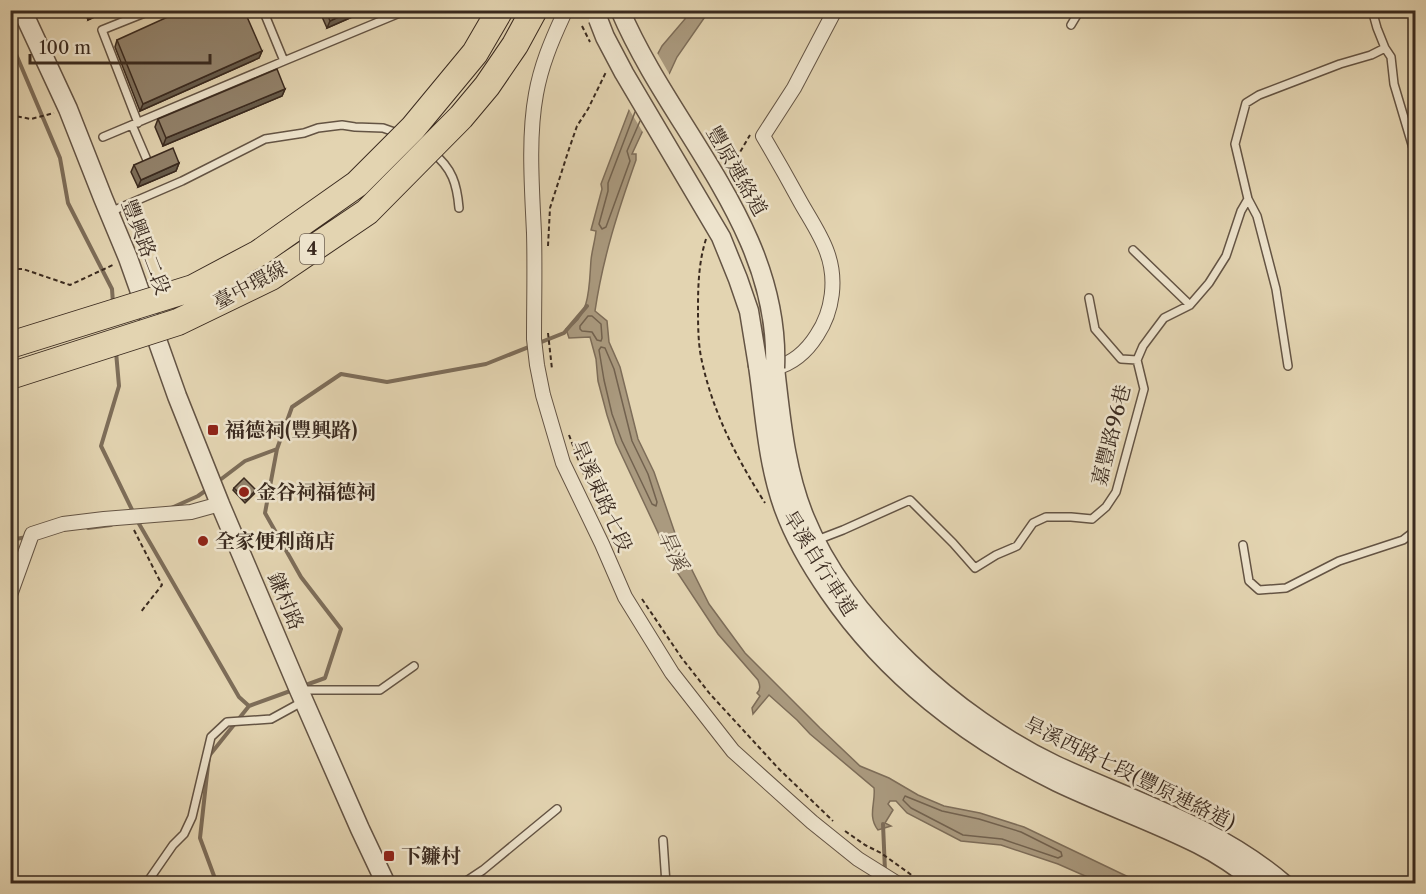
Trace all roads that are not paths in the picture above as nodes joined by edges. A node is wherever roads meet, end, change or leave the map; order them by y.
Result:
1 (22, 10) edge
2 (152, 10) edge
3 (263, 10) edge
4 (407, 10) edge
5 (500, 10) edge
6 (534, 10) edge
7 (620, 10) edge
8 (835, 10) edge
9 (1080, 10) edge
10 (1372, 10) edge
11 (563, 16) dead end
12 (592, 18) edge
13 (1071, 25) dead end
14 (1385, 48) junction
15 (284, 61) junction
16 (135, 124) junction
17 (103, 137) dead end
18 (410, 138) dead end
19 (421, 146) dead end
20 (1416, 159) edge
21 (147, 160) edge
22 (1248, 199) junction
23 (459, 208) dead end
24 (110, 212) junction
25 (1132, 250) dead end
26 (1089, 298) dead end
27 (1190, 305) junction
28 (10, 345) edge
29 (1137, 360) junction
30 (1288, 366) dead end
31 (766, 367) junction
32 (10, 376) edge
33 (220, 504) junction
34 (1416, 530) edge
35 (816, 541) junction
36 (1243, 545) dead end
37 (11, 591) edge
38 (414, 666) dead end
39 (301, 695) junction
40 (557, 809) dead end
41 (663, 840) dead end
42 (146, 884) edge
43 (386, 884) edge
44 (462, 884) edge
45 (666, 884) edge
46 (898, 884) edge
47 (1259, 884) edge
48 (1284, 884) edge

1 - 24 street, 豐興路二段
2 - 16 lane
3 - 15 lane
4 - 15 lane
5 - 28 highway, 臺中環線 / 4, bridge
6 - 32 highway, 臺中環線 / 4, bridge
7 - 31 street, 豐原連絡道, bridge
8 - 31 street
9 - 13 lane
10 - 14 lane
11 - 46 street, 旱溪東路七段
12 - 31 street, bridge
14 - 20 lane
14 - 22 lane
15 - 16 lane
16 - 17 lane
16 - 21 lane
18 - 24 lane
19 - 23 lane
22 - 27 lane, 嘉豐路96巷
22 - 30 lane
24 - 33 street, 豐興路二段
25 - 27 lane
26 - 29 lane
27 - 29 lane, 嘉豐路96巷
29 - 35 lane, 嘉豐路96巷
31 - 35 street, 旱溪西路七段(豐原連絡道)
31 - 47 street, 旱溪西路七段(豐原連絡道)
33 - 37 street
33 - 39 street, 鎌村路
34 - 36 lane
35 - 48 street, 旱溪西路七段(豐原連絡道)
38 - 39 lane
39 - 42 lane
39 - 43 street, 鎌村路
40 - 44 lane
41 - 45 lane

